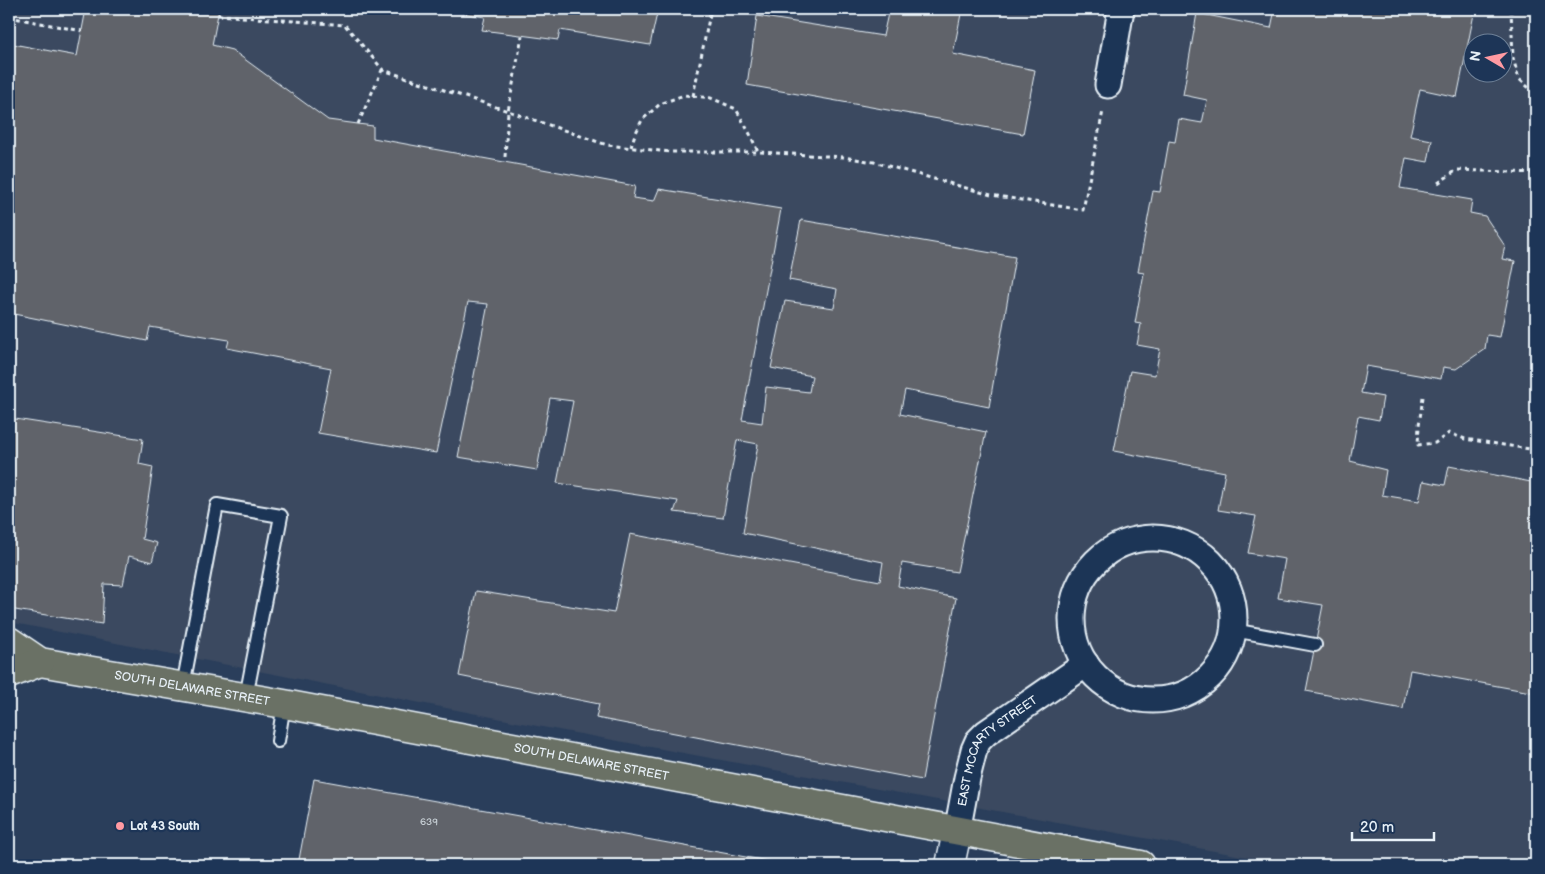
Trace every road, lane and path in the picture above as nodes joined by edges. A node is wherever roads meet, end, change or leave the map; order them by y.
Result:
1 (711, 9) edge
2 (1122, 9) edge
3 (1511, 9) edge
4 (218, 15) dead end
5 (9, 17) edge
6 (82, 31) dead end
7 (522, 36) dead end
8 (382, 70) junction
9 (1108, 85) joint
10 (1536, 94) edge
11 (693, 96) junction
12 (508, 110) junction
13 (358, 124) dead end
14 (630, 148) junction
15 (758, 152) junction
16 (505, 157) dead end
17 (1536, 173) edge
18 (1438, 183) dead end
19 (1423, 398) dead end
20 (1536, 450) edge
21 (1233, 630) junction
22 (9, 641) edge
23 (1315, 645) dead end
24 (40, 662) junction
25 (1086, 664) junction
26 (9, 674) edge
27 (183, 686) junction
28 (246, 698) junction
29 (284, 704) junction
30 (278, 741) dead end
31 (957, 832) junction
32 (950, 865) edge
33 (1142, 865) edge

1 - 11 path
2 - 9 street
3 - 10 path
4 - 8 path
5 - 6 path
7 - 12 path
8 - 12 path
8 - 13 path
9 - 15 path
11 - 14 path
11 - 15 path
12 - 14 path
12 - 16 path
14 - 15 path
17 - 18 path
19 - 20 path
21 - 23 lane
21 - 25 street
21 - 25 street
22 - 24 main road, SOUTH DELAWARE STREET
24 - 26 main road
24 - 27 main road, SOUTH DELAWARE STREET
25 - 31 street, EAST MCCARTY STREET
27 - 28 main road, SOUTH DELAWARE STREET
27 - 28 lane
28 - 29 main road, SOUTH DELAWARE STREET
29 - 30 lane
29 - 31 main road, SOUTH DELAWARE STREET
31 - 32 main road, EAST MCCARTY STREET
31 - 33 main road, SOUTH DELAWARE STREET

